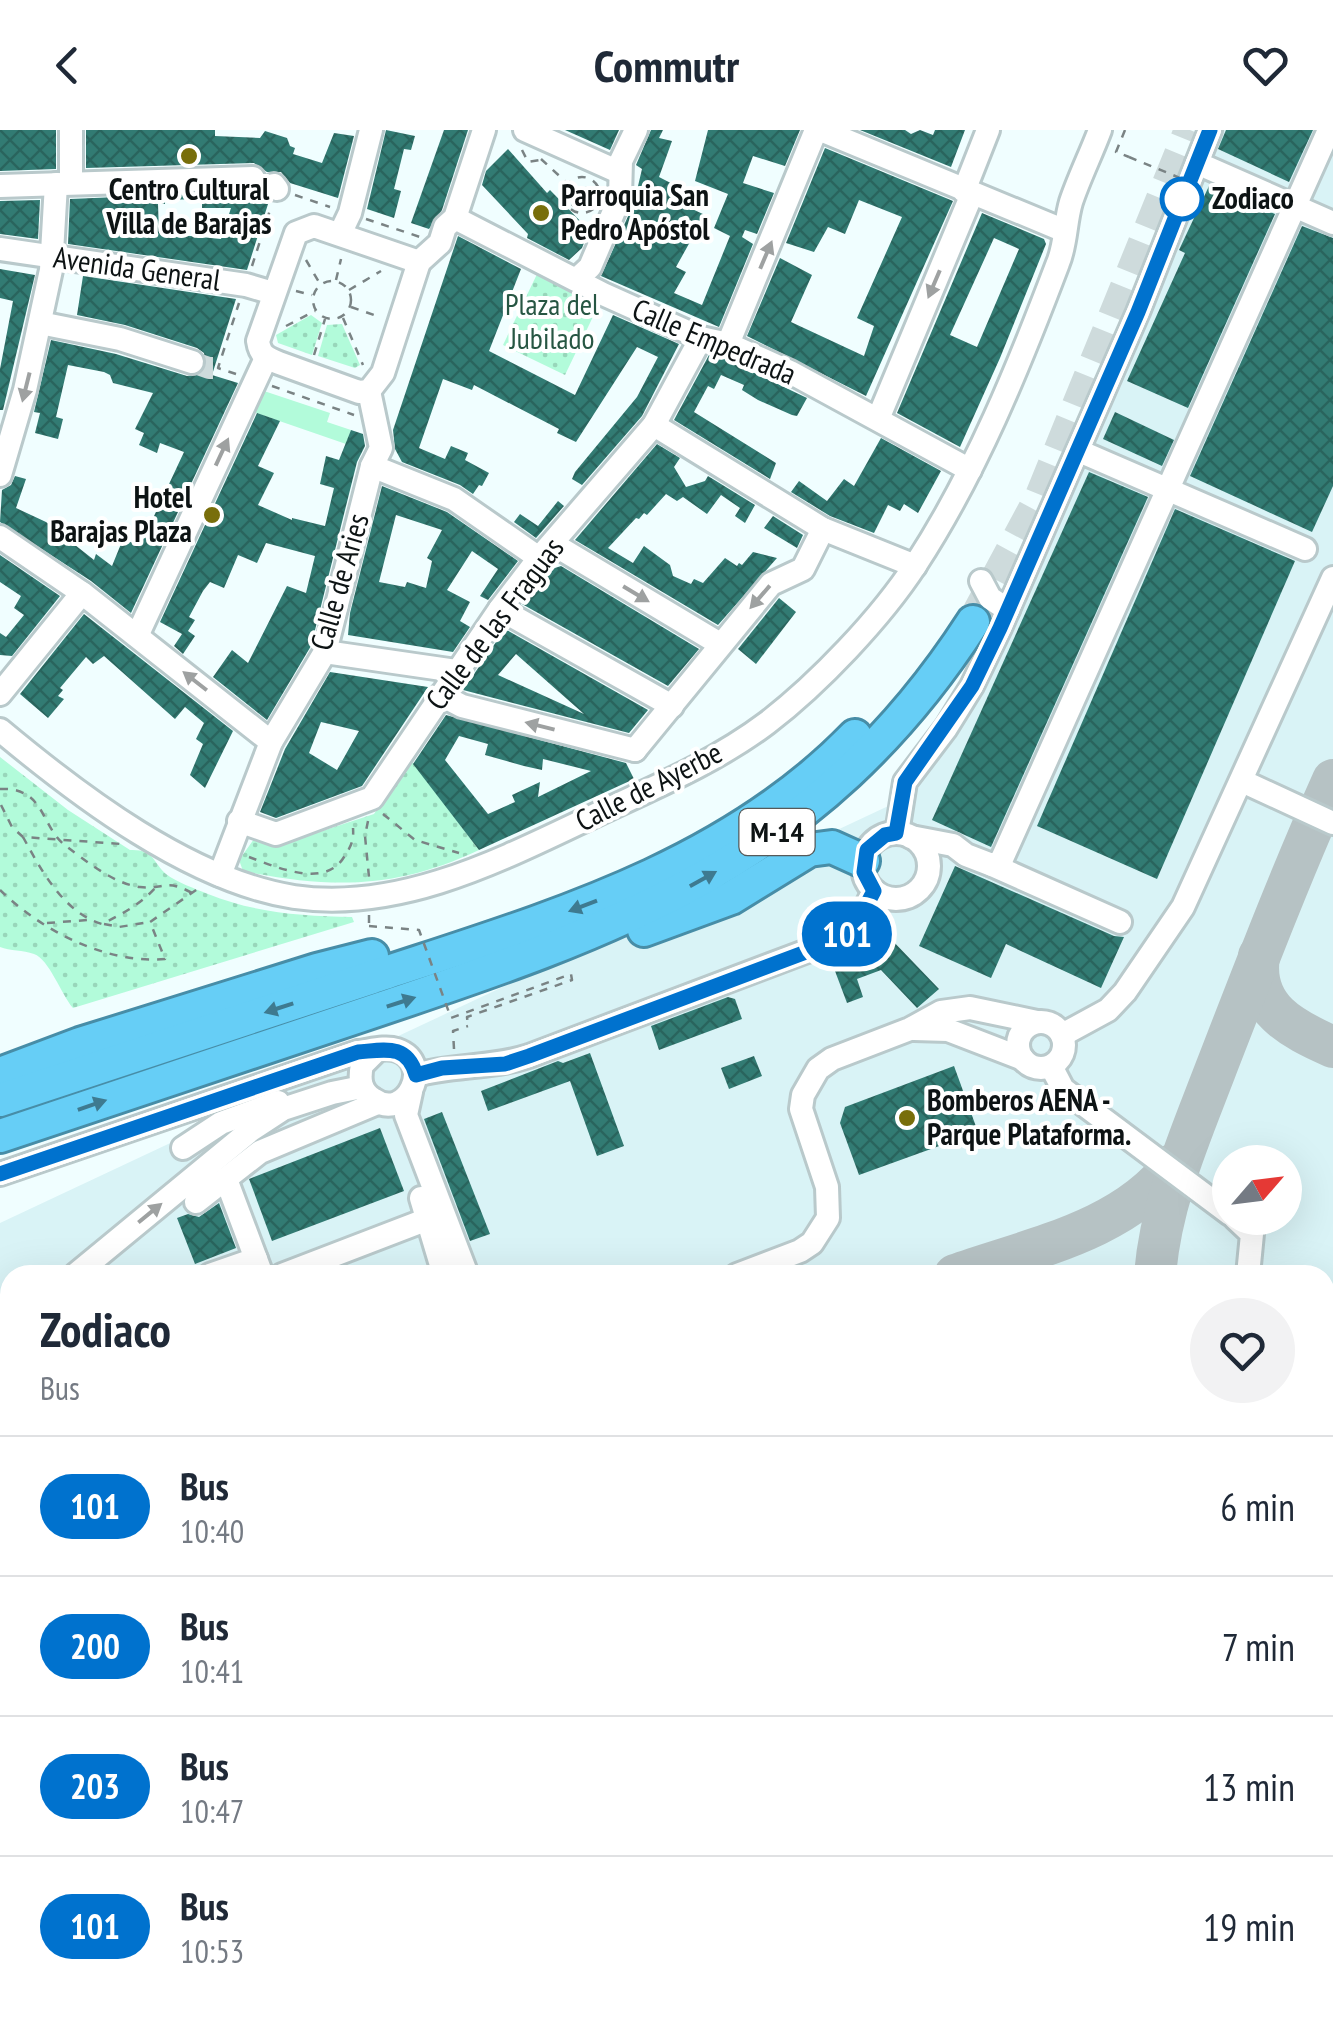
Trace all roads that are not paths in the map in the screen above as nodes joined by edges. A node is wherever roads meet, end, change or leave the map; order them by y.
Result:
1 (71, 130) edge
2 (371, 130) edge
3 (484, 130) edge
4 (526, 130) edge
5 (636, 130) edge
6 (819, 130) edge
7 (988, 130) edge
8 (1100, 130) edge
9 (1210, 130) edge
10 (1329, 130) edge
11 (619, 172) junction
12 (1199, 175) junction
13 (64, 183) junction
14 (262, 183) road end
15 (0, 186) edge
16 (968, 192) junction
17 (1294, 206) junction
18 (455, 218) junction
19 (1333, 223) edge
20 (1066, 231) junction
21 (345, 232) junction
22 (0, 250) edge
23 (50, 257) junction
24 (419, 262) junction
25 (577, 280) junction
26 (281, 291) junction
27 (40, 323) junction
28 (701, 338) junction
29 (728, 344) junction
30 (266, 358) junction
31 (186, 359) tunnel mouth
32 (365, 381) junction
33 (878, 419) junction
34 (654, 425) junction
35 (1079, 451) junction
36 (372, 466) junction
37 (970, 470) junction
38 (0, 475) edge
39 (1167, 490) junction
40 (823, 529) junction
41 (0, 538) edge
42 (1304, 549) dead end
43 (546, 551) junction
44 (915, 566) junction
45 (1333, 578) edge
46 (981, 581) dead end
47 (82, 593) junction
48 (500, 609) junction
49 (1008, 610) junction
50 (965, 618) tunnel mouth
51 (137, 636) junction
52 (720, 644) junction
53 (324, 652) junction
54 (456, 670) junction
55 (0, 694) edge
56 (441, 695) junction
57 (672, 706) junction
58 (0, 730) edge
59 (271, 742) junction
60 (634, 750) junction
61 (1242, 781) junction
62 (659, 786) junction
63 (240, 820) junction
64 (1333, 822) edge
65 (904, 835) junction
66 (966, 854) junction
67 (992, 864) junction
68 (929, 868) junction
69 (869, 876) junction
70 (210, 881) junction
71 (1120, 922) dead end
72 (512, 948) junction
73 (1038, 1022) junction
74 (910, 1029) junction
75 (1062, 1035) junction
76 (376, 1051) junction
77 (343, 1056) junction
78 (1023, 1059) junction
79 (1050, 1066) junction
80 (6, 1071) edge
81 (295, 1074) junction
82 (413, 1084) junction
83 (330, 1085) junction
84 (370, 1094) junction
85 (0, 1100) edge
86 (0, 1136) edge
87 (183, 1148) dead end
88 (0, 1174) edge
89 (226, 1179) junction
90 (1212, 1201) edge
91 (196, 1202) dead end
92 (428, 1218) junction
93 (1252, 1235) edge
94 (87, 1265) edge
95 (258, 1265) edge
96 (308, 1265) edge
97 (441, 1265) edge
98 (463, 1265) edge
99 (760, 1265) edge
100 (1249, 1265) edge

1 - 13 street
2 - 21 street
3 - 18 street
4 - 11 street
5 - 11 street
6 - 16 street
29 -> 6 street
7 - 16 street
8 - 20 street, Calle de Ayerbe
9 - 12 street
10 - 17 street
11 - 25 street
12 - 17 street
12 - 35 street
13 - 14 street
13 - 15 street
13 - 23 street
16 - 20 street
16 -> 33 street
17 - 19 street
17 - 39 street
18 - 24 street
18 - 25 street, Calle Empedrada
20 - 37 street, Calle de Ayerbe
21 - 24 street
21 - 26 street
22 - 23 street, Avenida General
23 - 26 street, Avenida General
23 - 27 street
24 - 32 street
25 - 28 street, Calle Empedrada
26 - 30 street
27 - 31 street
27 -> 38 street
28 - 29 street, Calle Empedrada
28 - 34 street, Calle de las Fraguas
29 - 33 street, Calle Empedrada
30 - 32 street
51 -> 30 street
32 - 36 street, Calle de Aries
33 - 37 street, Calle Empedrada
34 - 40 street
34 - 43 street, Calle de las Fraguas
35 - 39 street
35 - 49 street
36 - 43 street
36 - 53 street, Calle de Aries
37 - 44 street, Calle de Ayerbe
39 - 42 street
39 - 67 street
40 - 44 street
40 -> 52 street
41 - 47 street
43 - 48 street, Calle de las Fraguas
43 -> 52 street
44 - 62 street, Calle de Ayerbe
45 - 61 street
46 - 49 street
47 - 51 street
47 - 55 street
48 - 54 street, Calle de las Fraguas
48 - 57 street
49 - 65 street
50 - 72 highway, M-14
59 -> 51 street
52 - 57 street
53 - 54 street
53 - 59 street, Calle de Aries
54 - 56 street, Calle de las Fraguas
60 -> 56 street
56 - 63 street, Calle de las Fraguas
57 - 60 street
58 - 70 street, Calle de Ayerbe
59 - 63 street, Calle de Aries
60 - 62 street
61 - 64 street
61 - 75 street
62 - 70 street, Calle de Ayerbe
63 - 70 street, Calle de Aries
65 - 66 street
65 - 68 street
65 - 69 street
66 - 67 street
66 - 68 street
67 - 71 street
68 - 69 street
69 - 72 highway
69 - 82 street
72 - 80 highway
72 -> 85 highway, M-14
86 -> 72 highway, M-14
73 - 74 street
73 - 75 street
73 - 78 street
74 - 78 street
74 - 99 street
75 - 79 street
76 - 77 street
76 - 82 street
76 - 84 street
77 - 81 street
77 - 83 street
78 - 79 street
79 - 90 street
81 - 83 street
81 - 88 street
82 - 84 street
82 - 98 street
83 - 84 street
83 - 87 street
94 -> 83 street
84 - 89 street
84 - 92 street
89 - 91 street
89 - 95 street
92 - 96 street
92 - 97 street
93 - 100 street

